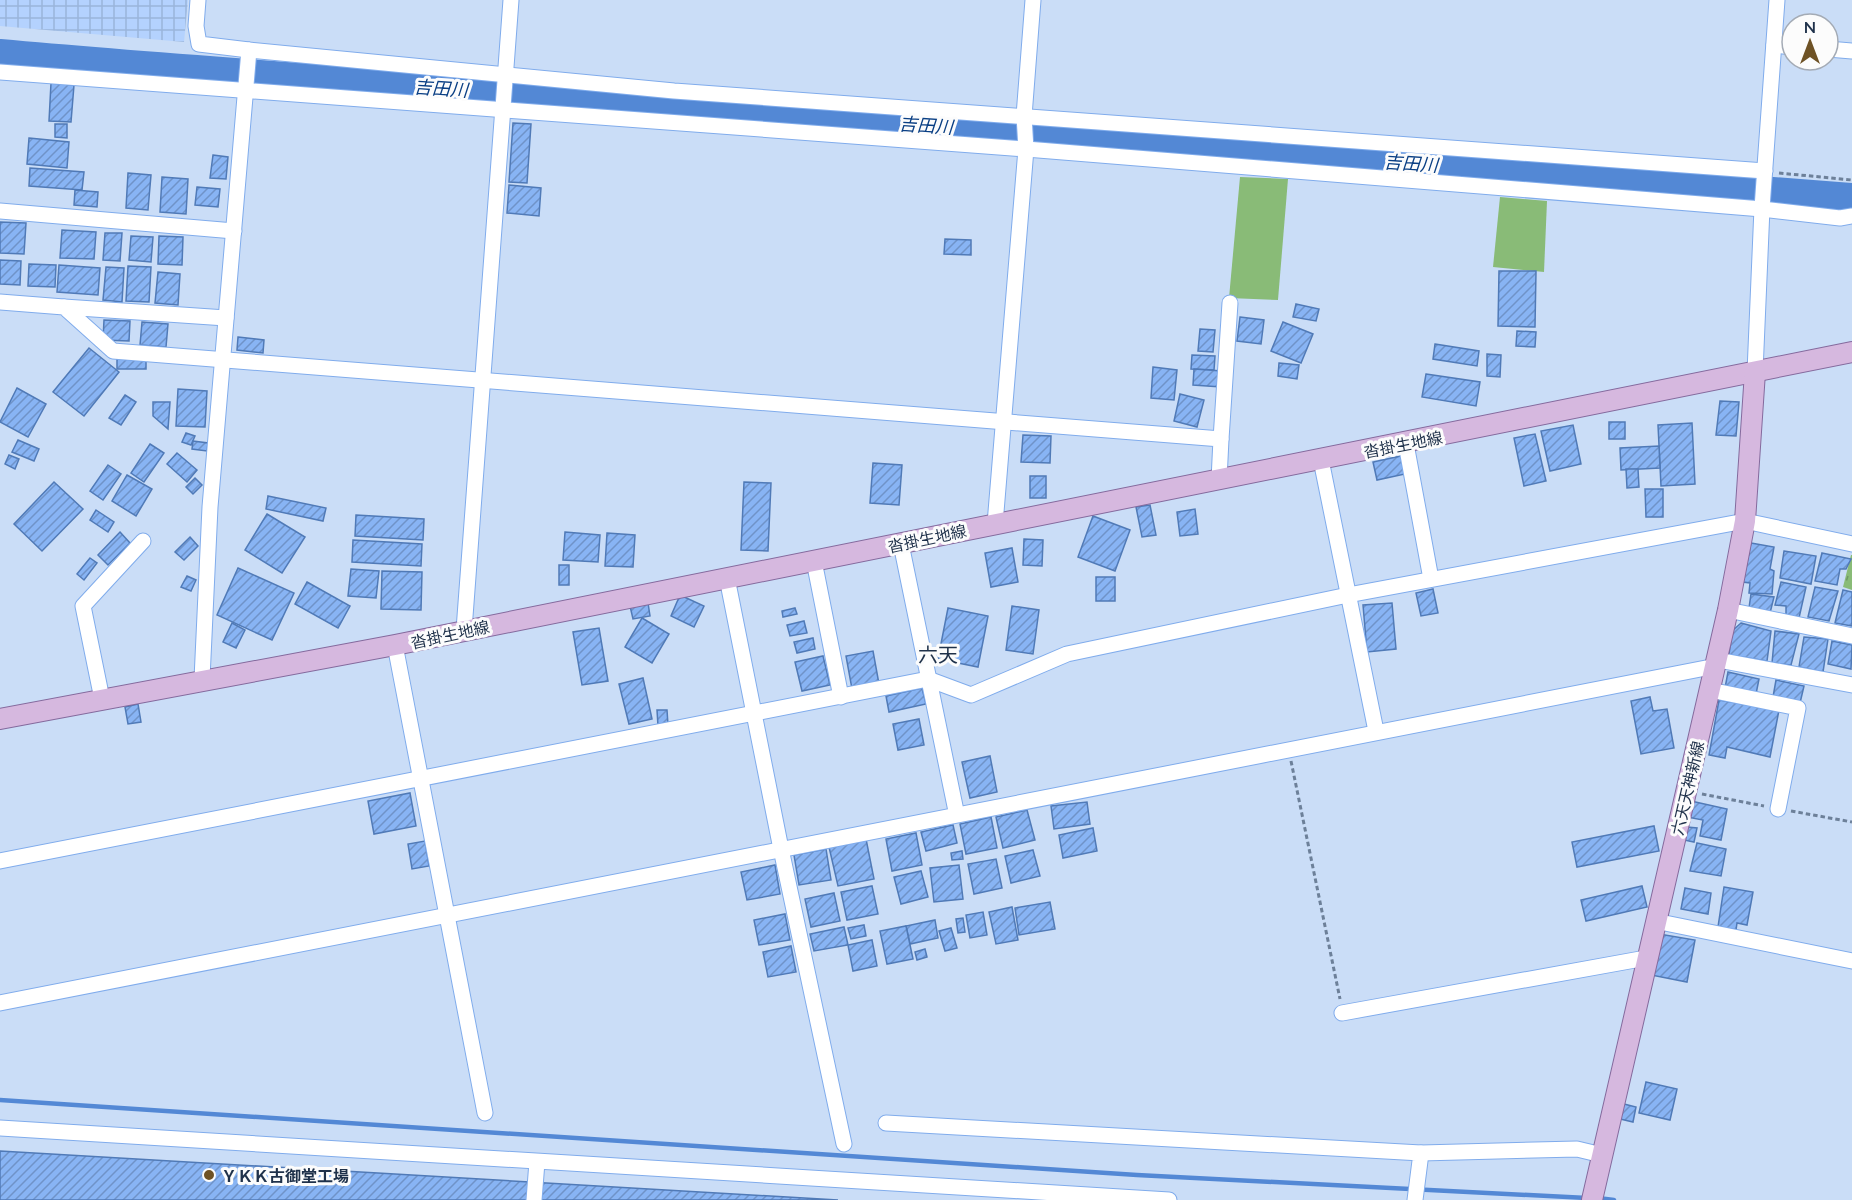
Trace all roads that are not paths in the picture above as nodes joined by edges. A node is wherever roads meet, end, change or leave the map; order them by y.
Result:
1 (198, 0) edge
2 (511, 0) edge
3 (1033, 0) edge
4 (1777, 0) edge
5 (1774, 45) junction
6 (1780, 45) edge
7 (249, 50) junction
8 (0, 72) edge
9 (506, 76) junction
10 (246, 92) junction
11 (504, 112) junction
12 (1024, 116) junction
13 (1026, 149) junction
14 (1765, 172) junction
15 (1762, 208) junction
16 (0, 211) edge
17 (1852, 216) edge
18 (234, 231) junction
19 (0, 302) edge
20 (1230, 303) dead end
21 (64, 307) junction
22 (226, 318) junction
23 (1852, 352) edge
24 (222, 361) junction
25 (1755, 372) junction
26 (485, 381) junction
27 (1004, 422) junction
28 (1221, 439) junction
29 (1406, 444) junction
30 (1321, 460) junction
31 (1219, 480) junction
32 (1745, 521) junction
33 (995, 524) junction
34 (143, 541) dead end
35 (901, 544) junction
36 (1852, 544) edge
37 (814, 561) junction
38 (727, 578) junction
39 (1431, 579) junction
40 (1348, 595) junction
41 (1728, 610) junction
42 (464, 630) junction
43 (1852, 636) edge
44 (395, 645) junction
45 (1717, 663) junction
46 (202, 679) junction
47 (928, 679) junction
48 (1852, 686) edge
49 (1710, 690) junction
50 (841, 697) junction
51 (102, 699) junction
52 (754, 714) junction
53 (0, 719) edge
54 (1376, 731) junction
55 (421, 779) junction
56 (1778, 808) dead end
57 (956, 811) junction
58 (781, 849) junction
59 (0, 861) edge
60 (447, 914) junction
61 (1655, 921) junction
62 (1646, 958) junction
63 (1852, 961) edge
64 (0, 1003) edge
65 (1342, 1012) road end
66 (485, 1113) dead end
67 (886, 1123) dead end
68 (0, 1128) edge
69 (844, 1144) dead end
70 (1421, 1153) junction
71 (1602, 1155) junction
72 (537, 1162) junction
73 (534, 1200) edge
74 (1169, 1200) edge
75 (1415, 1200) edge
76 (1592, 1200) edge

1 - 7 street
2 - 9 street
3 - 12 street
4 - 5 street
5 - 6 street
5 - 14 street
7 - 9 street
7 - 10 street
8 - 10 street
9 - 11 street
9 - 12 street
10 - 11 street
10 - 18 street
11 - 13 street
11 - 26 street
12 - 13 street
12 - 14 street
13 - 15 street
13 - 27 street
14 - 15 street
15 - 17 street
15 - 25 street
16 - 18 street
18 - 22 street
19 - 21 street
20 - 28 street
21 - 22 street
21 - 24 street
22 - 24 street
23 - 25 main road, 沓掛生地線
24 - 26 street
24 - 46 street
25 - 29 main road, 沓掛生地線
25 - 32 main road, 六天天神新線
26 - 27 street
26 - 42 street
27 - 28 street
27 - 33 street
28 - 31 street
29 - 30 main road, 沓掛生地線
29 - 39 street
30 - 31 main road, 沓掛生地線
30 - 40 street
31 - 33 main road, 沓掛生地線
32 - 36 street
32 - 39 street
32 - 41 main road, 六天天神新線
33 - 35 main road, 沓掛生地線
34 - 51 street
35 - 37 main road, 沓掛生地線
35 - 47 street
37 - 38 main road, 沓掛生地線
37 - 50 street
38 - 42 main road, 沓掛生地線
38 - 52 street
39 - 40 street
40 - 47 street
40 - 54 street
41 - 43 street
41 - 45 main road, 六天天神新線
42 - 44 main road, 沓掛生地線
44 - 46 main road, 沓掛生地線
44 - 55 street
45 - 48 street
45 - 49 main road, 六天天神新線
45 - 54 street
46 - 51 main road, 沓掛生地線
47 - 50 street
47 - 57 street
49 - 56 street
49 - 61 main road, 六天天神新線
50 - 52 street
51 - 53 main road, 沓掛生地線
52 - 55 street
52 - 58 street
54 - 57 street
55 - 59 street
55 - 60 street
57 - 58 street
58 - 60 street
58 - 69 street
60 - 64 street
60 - 66 street
61 - 62 main road, 六天天神新線
61 - 63 street
62 - 65 street
62 - 71 main road, 六天天神新線
67 - 70 street
68 - 72 street
70 - 71 street
70 - 75 street
71 - 76 main road, 六天天神新線
72 - 73 street
72 - 74 street

